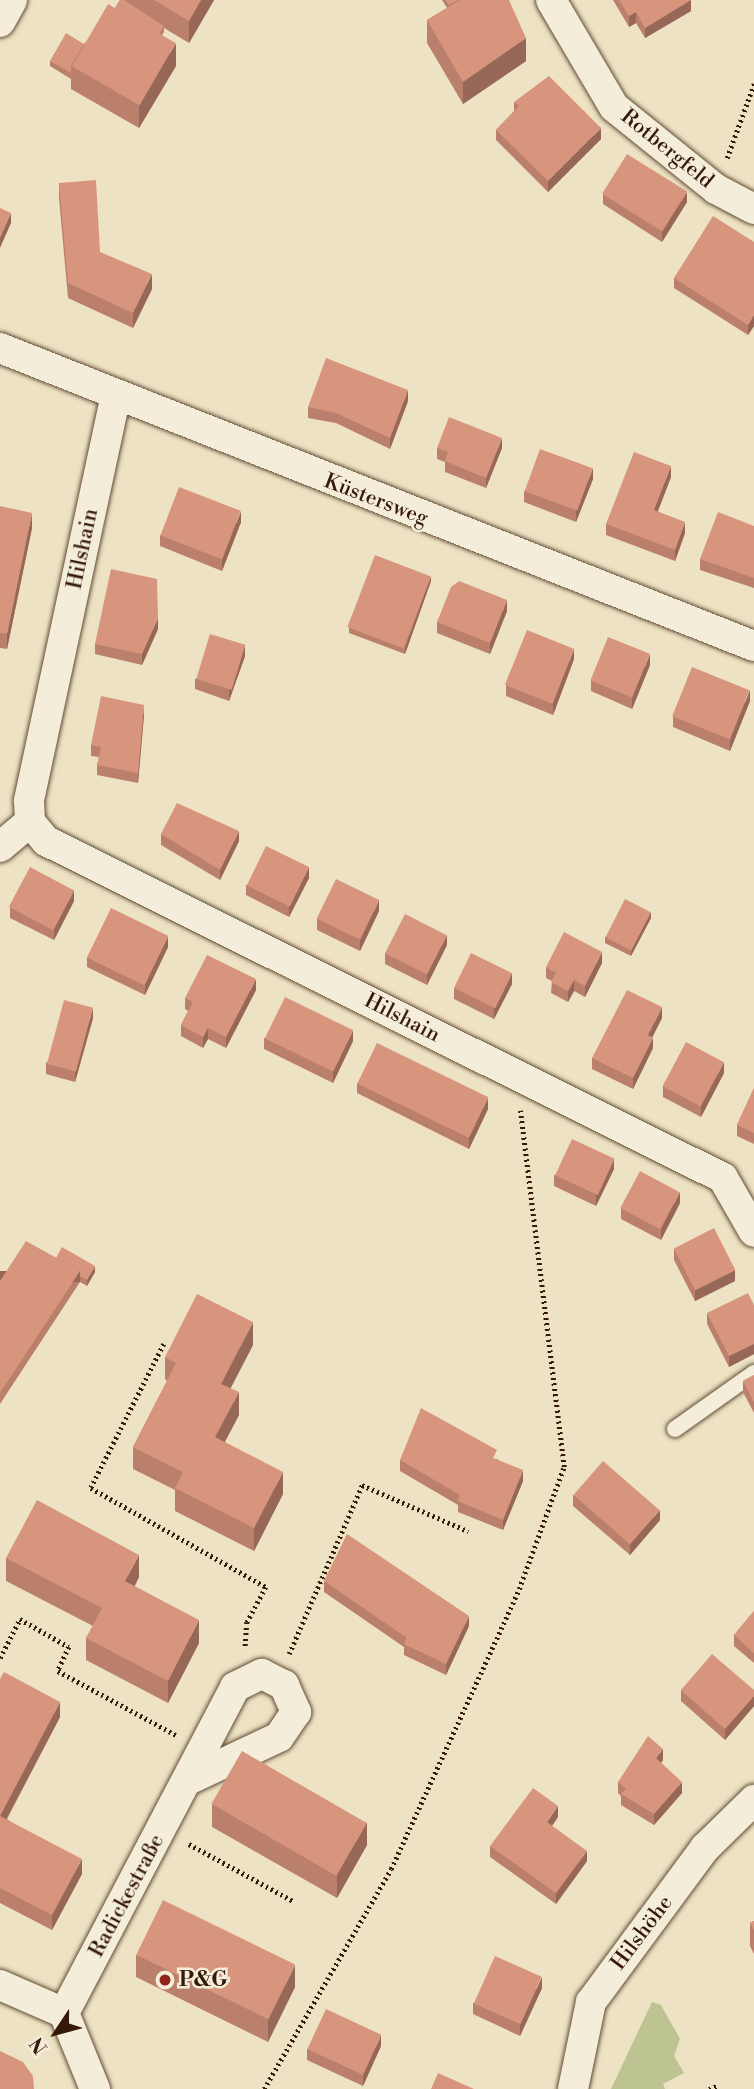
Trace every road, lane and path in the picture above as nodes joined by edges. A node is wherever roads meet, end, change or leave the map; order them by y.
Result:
1 (12, 0) edge
2 (551, 0) edge
3 (0, 22) edge
4 (754, 84) edge
5 (716, 189) junction
6 (754, 209) edge
7 (0, 348) edge
8 (114, 399) junction
9 (754, 646) edge
10 (30, 822) junction
11 (0, 847) edge
12 (516, 1075) junction
13 (754, 1232) edge
14 (164, 1344) dead end
15 (754, 1373) edge
16 (676, 1429) dead end
17 (468, 1531) dead end
18 (0, 1658) edge
19 (263, 1678) junction
20 (204, 1751) junction
21 (190, 1779) junction
22 (754, 1800) edge
23 (163, 1830) junction
24 (293, 1900) dead end
25 (0, 1985) edge
26 (64, 2013) junction
27 (717, 2086) dead end
28 (95, 2089) edge
29 (264, 2089) edge
30 (573, 2089) edge
31 (709, 2089) edge

1 - 3 street
2 - 5 street, Rotbergfeld
4 - 5 path
5 - 6 street, Rotbergfeld
7 - 8 street, Küstersweg
8 - 9 street, Küstersweg
8 - 10 street, Hilshain
10 - 11 street
10 - 12 street, Hilshain
12 - 13 street, Hilshain
12 - 29 path
14 - 19 path
15 - 16 lane
17 - 19 path
18 - 20 path
19 - 20 street, Radickestraße
19 - 21 street
20 - 21 street, Radickestraße
21 - 23 street, Radickestraße
22 - 30 street, Hilshöhe
23 - 24 path
23 - 26 street, Radickestraße
25 - 26 street
26 - 28 street
27 - 31 path

